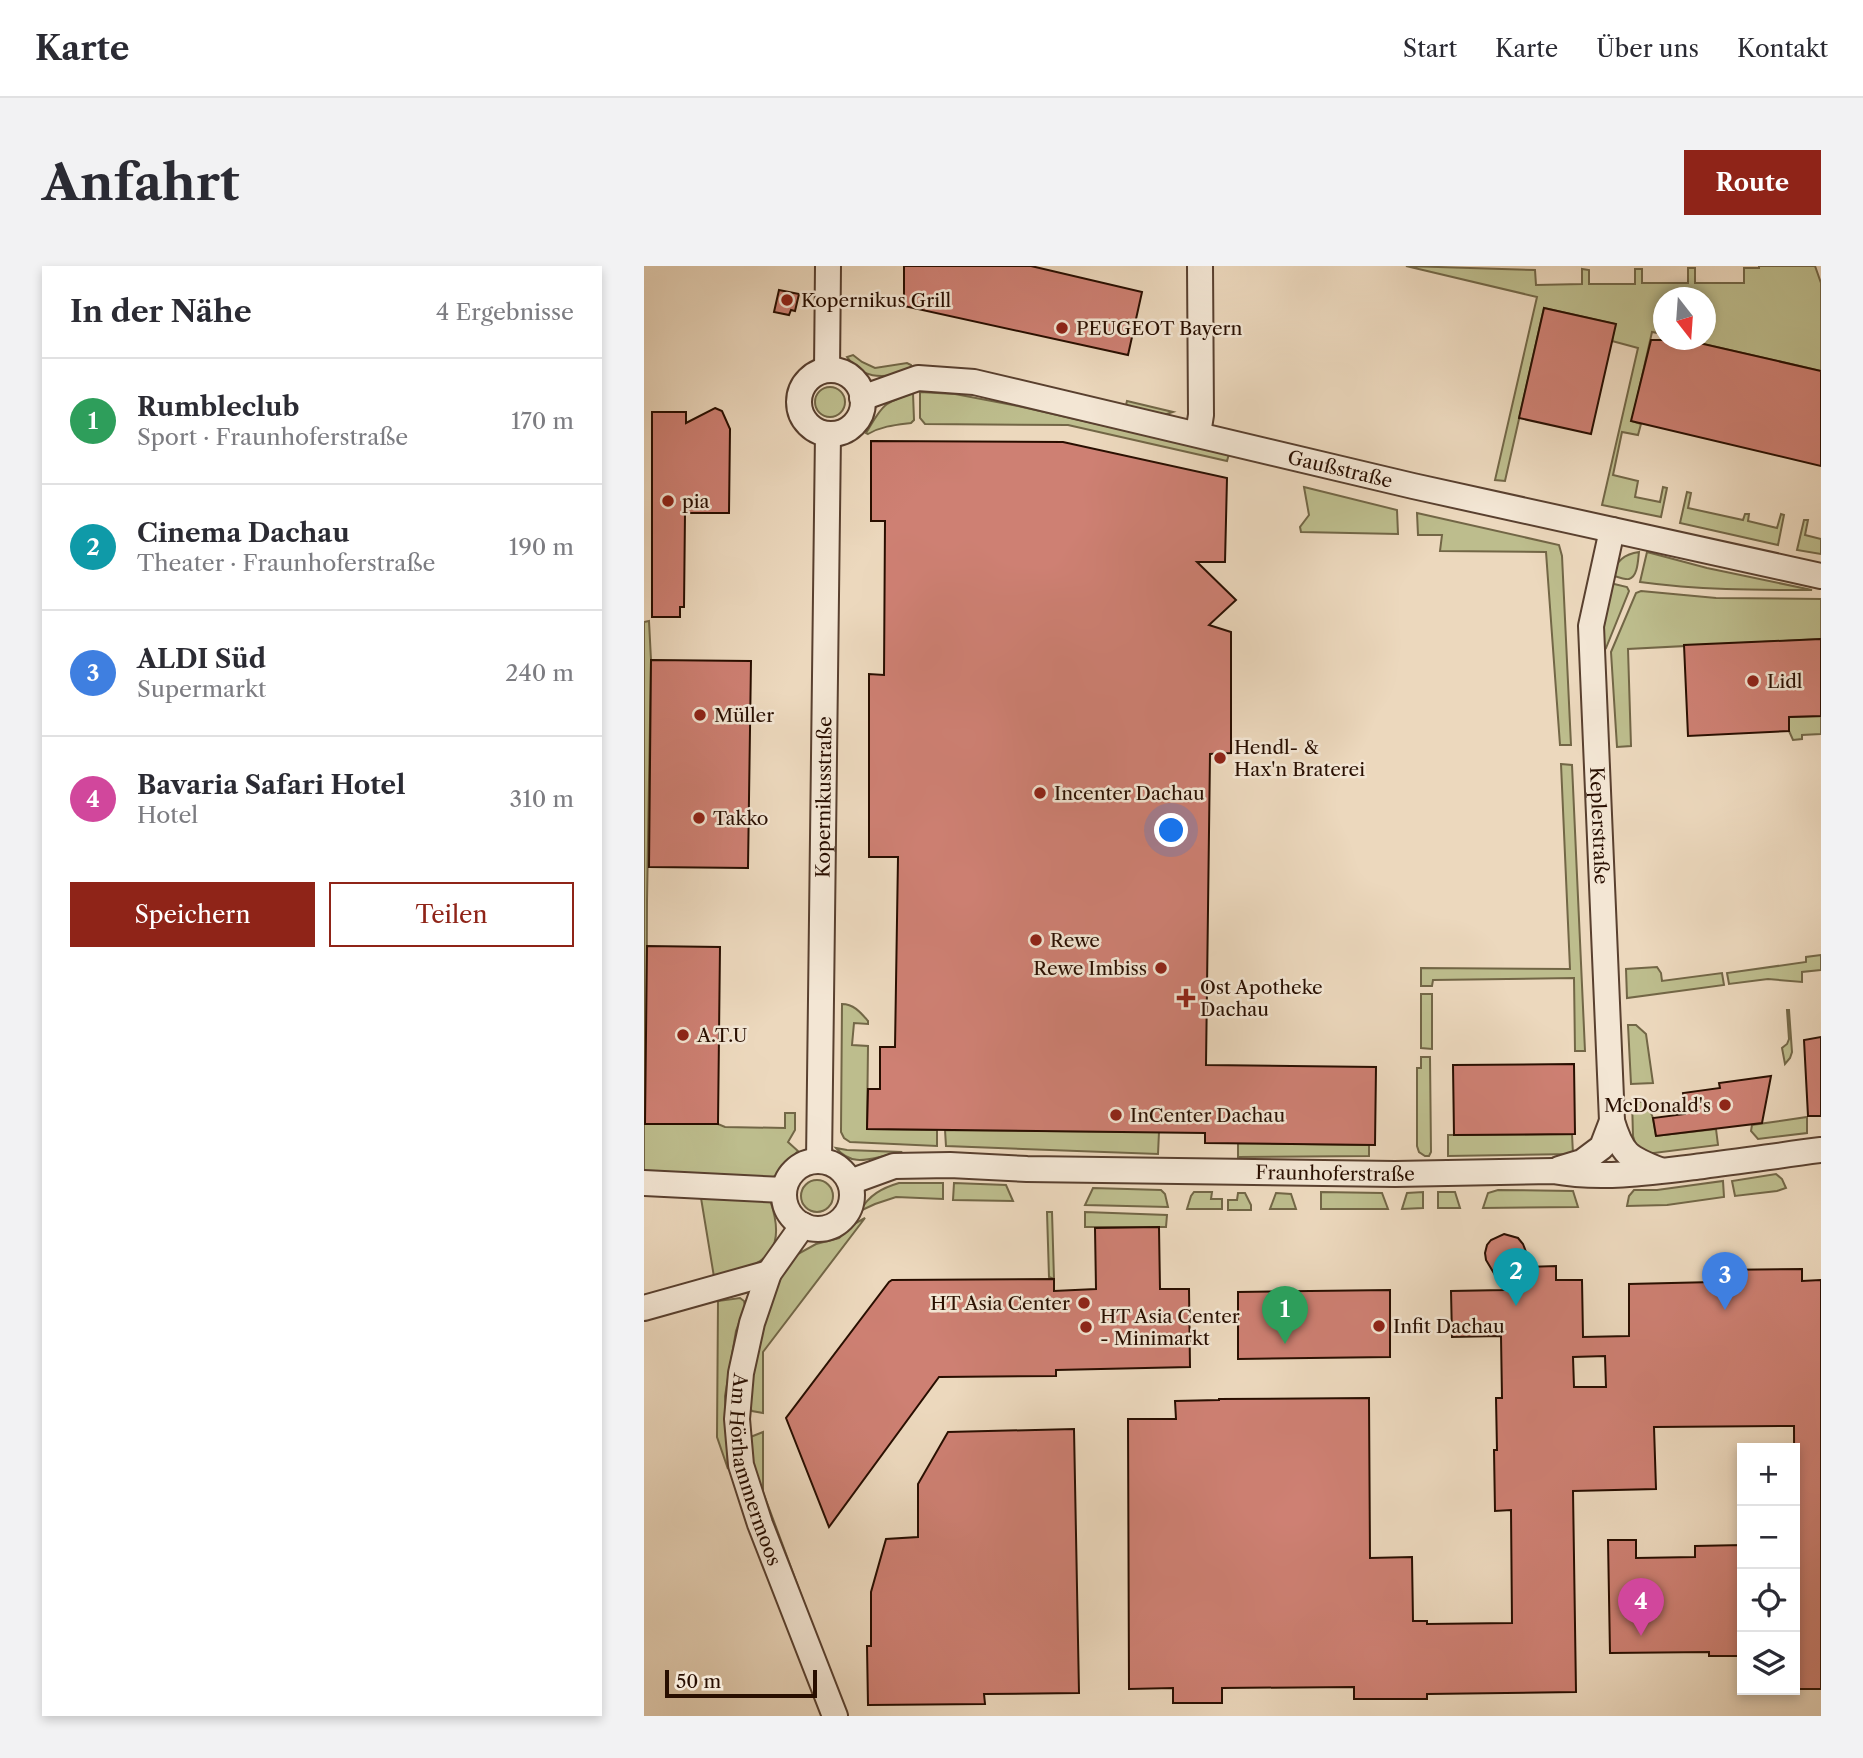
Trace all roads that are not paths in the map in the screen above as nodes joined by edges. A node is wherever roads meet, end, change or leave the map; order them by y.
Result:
1 (828, 266) edge
2 (1200, 266) edge
3 (827, 370) junction
4 (862, 398) junction
5 (828, 434) junction
6 (1198, 434) junction
7 (1612, 530) junction
8 (1821, 576) edge
9 (1612, 1121) junction
10 (1821, 1150) edge
11 (819, 1161) junction
12 (1553, 1171) junction
13 (1663, 1172) junction
14 (850, 1182) junction
15 (644, 1183) edge
16 (784, 1190) junction
17 (803, 1226) junction
18 (768, 1273) junction
19 (644, 1308) edge
20 (835, 1716) edge

1 - 3 street
2 - 6 street
3 - 4 street
3 - 5 street
4 - 5 street
4 - 6 street, Gaußstraße
5 - 11 street, Kopernikusstraße
6 - 7 street, Gaußstraße
7 - 8 street, Gaußstraße
7 - 9 street, Keplerstraße
9 - 12 street, Keplerstraße
9 - 13 street, Keplerstraße
10 - 13 street, Fraunhoferstraße
11 - 14 street
11 - 16 street
12 - 13 street, Fraunhoferstraße
12 - 14 street, Fraunhoferstraße
14 - 17 street
15 - 16 street
16 - 17 street
17 - 18 street, Am Hörhammermoos
18 - 19 street
18 - 20 street, Am Hörhammermoos

